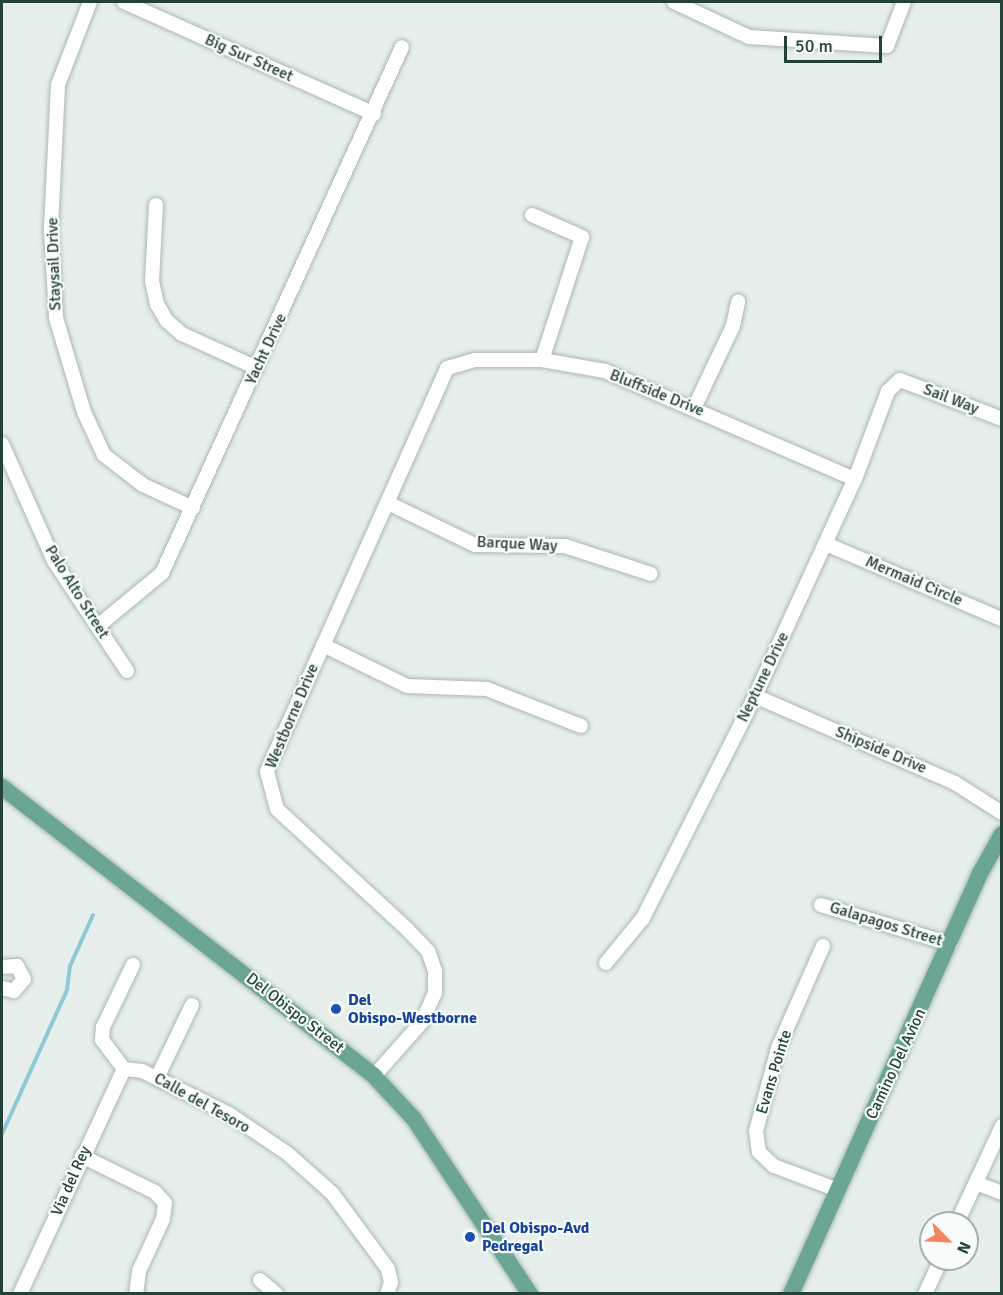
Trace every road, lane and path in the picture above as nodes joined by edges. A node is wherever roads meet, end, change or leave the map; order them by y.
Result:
1 (90, 2) edge
2 (124, 2) edge
3 (674, 2) edge
4 (904, 2) edge
5 (402, 47) dead end
6 (374, 114) junction
7 (156, 205) dead end
8 (532, 215) dead end
9 (738, 302) dead end
10 (542, 360) junction
11 (257, 368) junction
12 (447, 368) joint
13 (900, 380) joint
14 (694, 408) junction
15 (1002, 419) edge
16 (2, 444) edge
17 (855, 479) junction
18 (388, 503) junction
19 (193, 508) junction
20 (826, 544) junction
21 (651, 574) dead end
22 (1001, 619) edge
23 (98, 626) junction
24 (323, 645) junction
25 (127, 671) dead end
26 (755, 696) junction
27 (581, 726) dead end
28 (2, 787) edge
29 (1002, 813) edge
30 (1002, 834) edge
31 (821, 905) dead end
32 (950, 944) junction
33 (823, 946) dead end
34 (606, 963) dead end
35 (134, 965) dead end
36 (2, 967) edge
37 (2, 988) edge
38 (192, 1005) dead end
39 (124, 1069) junction
40 (374, 1076) junction
41 (157, 1078) junction
42 (1002, 1126) edge
43 (82, 1156) junction
44 (976, 1183) junction
45 (838, 1190) junction
46 (1002, 1194) edge
47 (963, 1211) edge
48 (934, 1271) edge
49 (260, 1280) dead end
50 (389, 1288) edge
51 (20, 1293) edge
52 (136, 1293) edge
53 (276, 1293) edge
54 (528, 1293) edge
55 (791, 1293) edge
56 (924, 1293) edge

1 - 19 street, Staysail Drive
2 - 6 street, Big Sur Street
3 - 4 street
5 - 6 street, Yacht Drive
6 - 11 street, Yacht Drive
7 - 11 street
8 - 10 street
9 - 14 street
10 - 12 street, Bluffside Drive
10 - 14 street, Bluffside Drive
11 - 19 street, Yacht Drive
12 - 18 street, Westborne Drive
13 - 15 street, Sail Way
13 - 17 street, Neptune Drive
14 - 17 street, Bluffside Drive
16 - 23 street, Palo Alto Street
17 - 20 street, Neptune Drive
18 - 21 street, Barque Way
18 - 24 street, Westborne Drive
19 - 23 street, Yacht Drive
20 - 22 street, Mermaid Circle
20 - 26 street, Neptune Drive
23 - 25 street, Palo Alto Street
24 - 27 street
24 - 40 street, Westborne Drive
26 - 29 street, Shipside Drive
26 - 34 street, Neptune Drive
28 - 40 main road, Del Obispo Street
30 - 32 main road, Camino Del Avion
31 - 32 street, Galapagos Street
32 - 45 main road, Camino Del Avion
33 - 45 street, Evans Pointe
35 - 39 street
36 - 37 street
38 - 41 street
39 - 41 street, Calle del Tesoro
39 - 43 street, Via del Rey
40 - 54 main road, Del Obispo Street
41 - 50 street, Calle del Tesoro
42 - 44 street
43 - 51 street, Via del Rey
43 - 52 street
44 - 46 street
44 - 47 street
45 - 55 main road, Camino Del Avion
48 - 56 street
49 - 53 street

